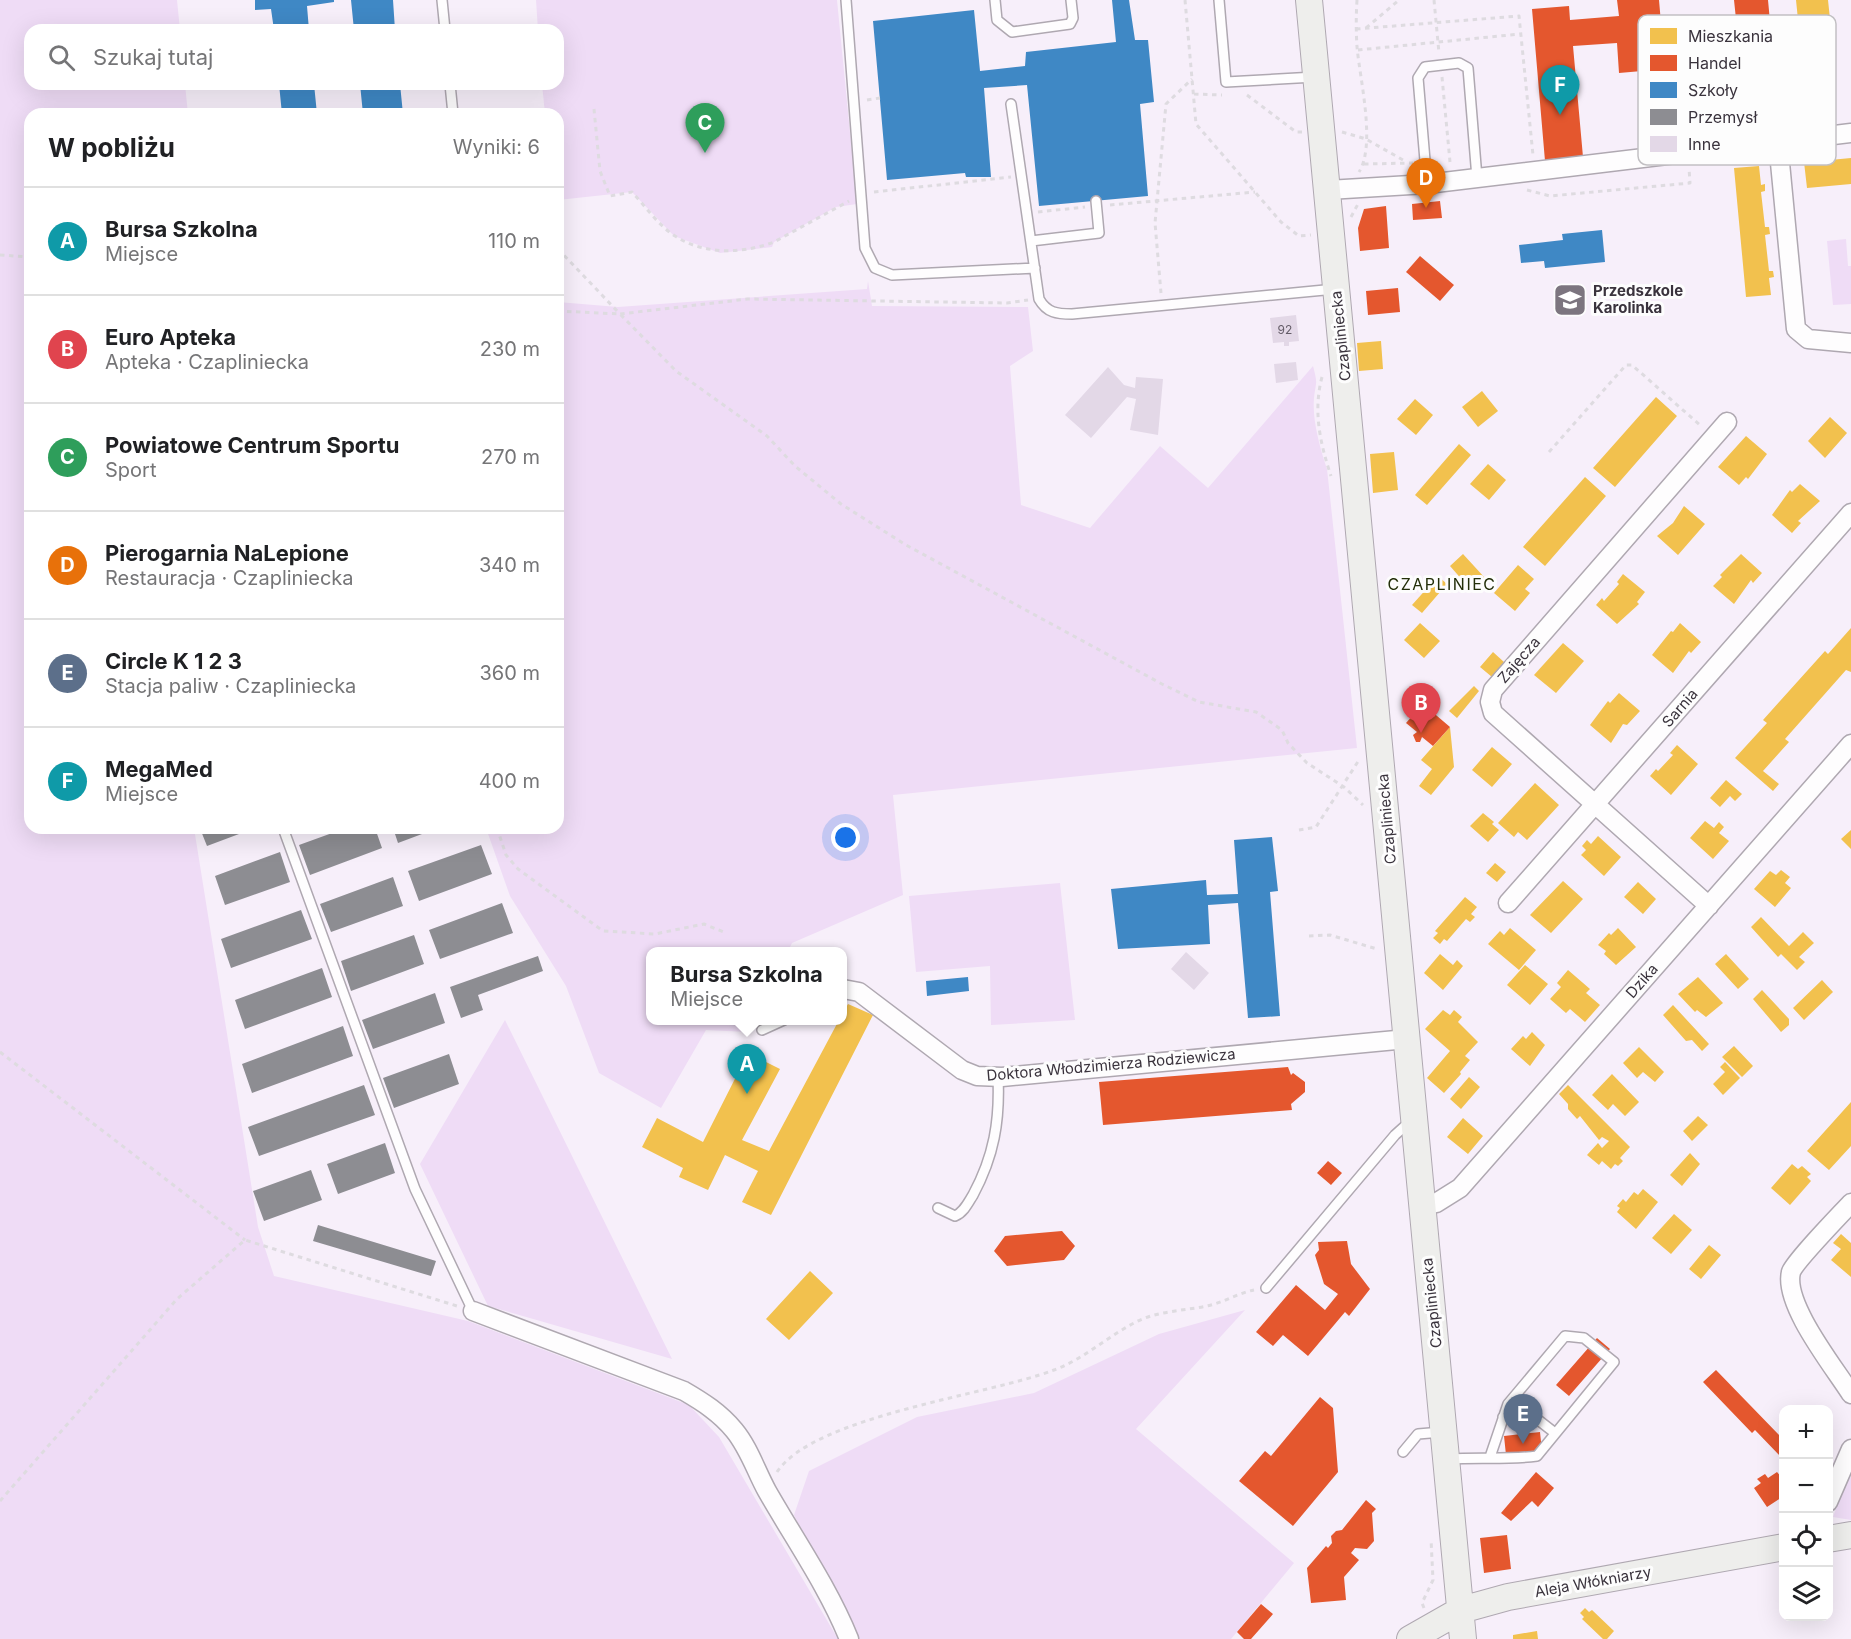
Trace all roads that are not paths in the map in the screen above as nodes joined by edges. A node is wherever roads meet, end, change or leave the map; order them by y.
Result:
1 (442, 0) edge
2 (846, 0) edge
3 (995, 0) edge
4 (1071, 0) edge
5 (1219, 0) edge
6 (1309, 0) edge
7 (444, 24) edge
8 (1316, 77) junction
9 (451, 90) edge
10 (1011, 104) dead end
11 (452, 108) edge
12 (1851, 133) edge
13 (1836, 135) edge
14 (1638, 159) edge
15 (1780, 165) edge
16 (1477, 178) junction
17 (1426, 184) junction
18 (1328, 190) junction
19 (1096, 204) road end
20 (1032, 241) junction
21 (1035, 268) junction
22 (1336, 289) junction
23 (1851, 344) edge
24 (1727, 422) dead end
25 (1851, 513) edge
26 (1851, 744) edge
27 (1594, 805) junction
28 (285, 834) edge
29 (1508, 903) dead end
30 (1708, 906) junction
31 (847, 990) edge
32 (773, 1025) edge
33 (762, 1030) dead end
34 (1407, 1039) junction
35 (998, 1077) junction
36 (1415, 1125) junction
37 (1851, 1203) edge
38 (1423, 1206) junction
39 (938, 1208) dead end
40 (1266, 1288) road end
41 (473, 1311) joint
42 (1851, 1394) edge
43 (1503, 1417) junction
44 (1444, 1432) junction
45 (1555, 1433) junction
46 (1403, 1452) dead end
47 (1850, 1453) edge
48 (1490, 1457) junction
49 (1447, 1459) junction
50 (1833, 1491) edge
51 (1851, 1535) edge
52 (1833, 1538) edge
53 (1779, 1548) edge
54 (1461, 1610) junction
55 (849, 1639) edge
56 (1410, 1639) edge
57 (1463, 1639) edge

1 - 7 lane
2 - 21 lane
3 - 4 lane
5 - 8 lane
6 - 8 main road, Czapliniecka
8 - 18 main road, Czapliniecka
9 - 11 lane
10 - 20 lane
12 - 13 street
14 - 16 street
15 - 23 street
16 - 17 street
16 - 17 lane
17 - 18 street
18 - 22 main road, Czapliniecka
19 - 20 lane
20 - 21 lane
21 - 22 lane
22 - 34 main road, Czapliniecka
24 - 27 street, Zajęcza
25 - 27 street, Sarnia
26 - 30 street, Dzika
27 - 29 street, Sarnia
27 - 30 street, Zajęcza
28 - 41 lane
30 - 38 street, Dzika
31 - 35 street, Doktora Włodzimierza Rodziewicza
32 - 33 lane
34 - 35 street, Doktora Włodzimierza Rodziewicza
34 - 36 main road, Czapliniecka
35 - 39 lane
36 - 38 main road, Czapliniecka
36 - 40 lane
37 - 42 street
38 - 44 main road, Czapliniecka
41 - 55 street
43 - 45 lane
43 - 45 lane
43 - 48 lane
44 - 46 lane
44 - 49 main road, Czapliniecka
45 - 48 lane
47 - 50 street
48 - 49 lane
49 - 54 main road, Czapliniecka
51 - 52 main road
53 - 54 main road, Aleja Włókniarzy
54 - 56 main road, Aleja Włókniarzy
54 - 57 main road, Czapliniecka

